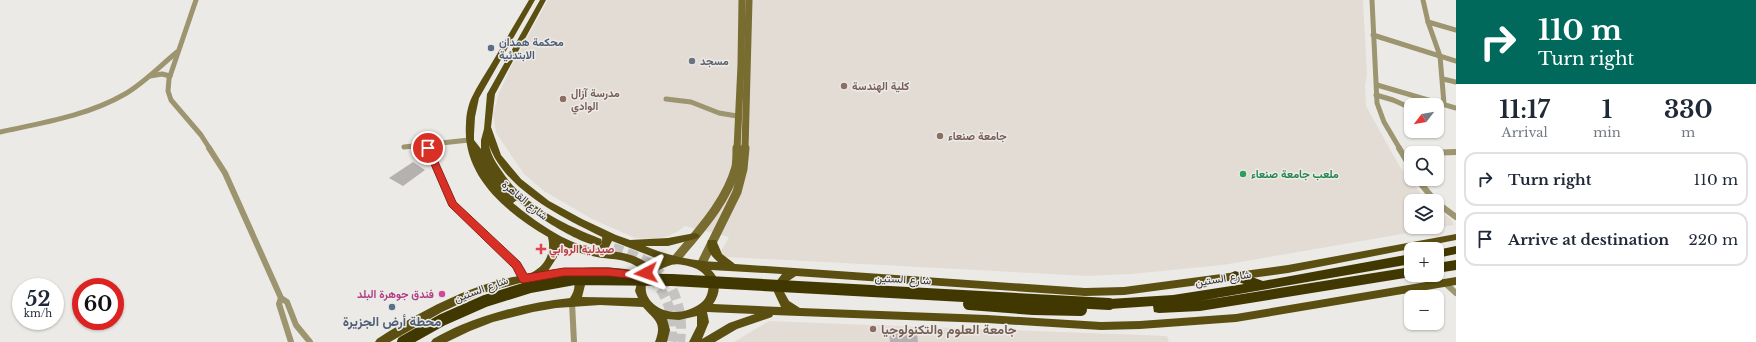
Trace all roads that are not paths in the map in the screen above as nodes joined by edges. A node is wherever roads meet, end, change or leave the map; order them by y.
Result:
1 (196, 0) edge
2 (532, 0) edge
3 (543, 0) edge
4 (742, 0) edge
5 (749, 0) edge
6 (1372, 0) edge
7 (1423, 0) edge
8 (1428, 22) junction
9 (1456, 30) edge
10 (1373, 34) junction
11 (744, 42) junction
12 (179, 51) junction
13 (1440, 56) junction
14 (1456, 61) edge
15 (170, 76) junction
16 (145, 79) junction
17 (1443, 79) junction
18 (1456, 82) edge
19 (1377, 85) junction
20 (1376, 95) junction
21 (1423, 98) edge
22 (1444, 98) edge
23 (666, 99) dead end
24 (1444, 104) edge
25 (1404, 105) edge
26 (1456, 108) edge
27 (737, 116) junction
28 (487, 129) junction
29 (0, 132) edge
30 (469, 140) junction
31 (432, 144) junction
32 (404, 147) dead end
33 (1444, 152) edge
34 (1456, 152) edge
35 (1403, 154) edge
36 (1423, 186) edge
37 (727, 190) junction
38 (737, 192) junction
39 (1429, 194) edge
40 (1444, 208) edge
41 (1456, 217) edge
42 (607, 235) junction
43 (553, 236) junction
44 (695, 236) junction
45 (1456, 238) edge
46 (624, 242) junction
47 (712, 243) junction
48 (593, 247) junction
49 (1456, 250) edge
50 (1444, 253) edge
51 (1404, 259) edge
52 (673, 260) junction
53 (701, 265) junction
54 (1456, 265) edge
55 (736, 267) junction
56 (1444, 267) edge
57 (799, 271) junction
58 (573, 272) junction
59 (646, 273) junction
60 (1404, 273) edge
61 (1235, 276) junction
62 (528, 278) junction
63 (1451, 282) edge
64 (1263, 286) junction
65 (1456, 293) edge
66 (280, 298) junction
67 (572, 303) junction
68 (644, 303) junction
69 (1110, 307) junction
70 (701, 309) junction
71 (798, 311) junction
72 (656, 312) junction
73 (783, 312) junction
74 (296, 325) junction
75 (288, 329) junction
76 (291, 342) edge
77 (310, 342) edge
78 (381, 342) edge
79 (403, 342) edge
80 (416, 342) edge
81 (437, 342) edge
82 (574, 342) edge
83 (661, 342) edge
84 (695, 342) edge
85 (706, 342) edge

1 - 12 street
2 - 30 main road, شارع القاهرة
3 - 28 main road, شارع القاهرة
4 - 11 street
5 - 11 street
6 - 10 street
7 - 8 street
8 - 9 street
8 - 13 street
10 - 13 street
10 - 19 street
11 - 27 street
11 - 38 street
12 - 15 street
12 - 16 street
13 - 14 street
13 - 17 street
15 - 16 street
15 - 66 street
16 - 29 street
17 - 18 street
17 - 22 street
19 - 20 street
19 - 21 street
20 - 25 street
20 - 35 street
23 - 27 street
24 - 26 street
27 - 37 street
28 - 42 main road, شارع القاهرة
28 - 48 main road
30 - 31 street
30 - 43 main road, شارع القاهرة
30 - 48 main road
31 - 32 street
31 - 62 street
33 - 34 street
36 - 39 street
37 - 38 street
37 - 44 street
38 - 47 street
40 - 41 street
42 - 46 main road, شارع القاهرة
42 - 48 main road
43 - 48 main road, شارع القاهرة
43 - 62 main road
44 - 46 main road
44 - 52 street
45 - 61 main road, شارع الستين
46 - 52 main road, شارع القاهرة
47 - 53 street
47 - 55 main road
48 - 59 main road, شارع القاهرة
49 - 50 highway
51 - 64 highway, شارع الستين
52 - 53 main road
52 - 59 main road
53 - 55 main road, شارع الستين
53 - 70 main road
54 - 56 highway
55 - 57 main road, شارع الستين
57 - 61 main road, شارع الستين
57 - 71 main road
58 - 59 main road, شارع الستين
58 - 62 main road, شارع الستين
58 - 67 main road
59 - 68 main road
60 - 69 highway, شارع الستين
61 - 64 highway
62 - 78 main road, شارع الستين
63 - 65 street
63 - 71 main road
64 - 69 highway, شارع الستين
66 - 74 street
66 - 75 street
67 - 68 main road
67 - 81 main road
67 - 82 street
68 - 72 main road
69 - 79 highway, شارع الستين, bridge
69 - 80 highway, شارع الستين, bridge
70 - 72 main road
70 - 73 main road
70 - 84 main road
71 - 73 main road
72 - 83 main road
73 - 85 main road
74 - 75 street
74 - 77 street
75 - 76 street

